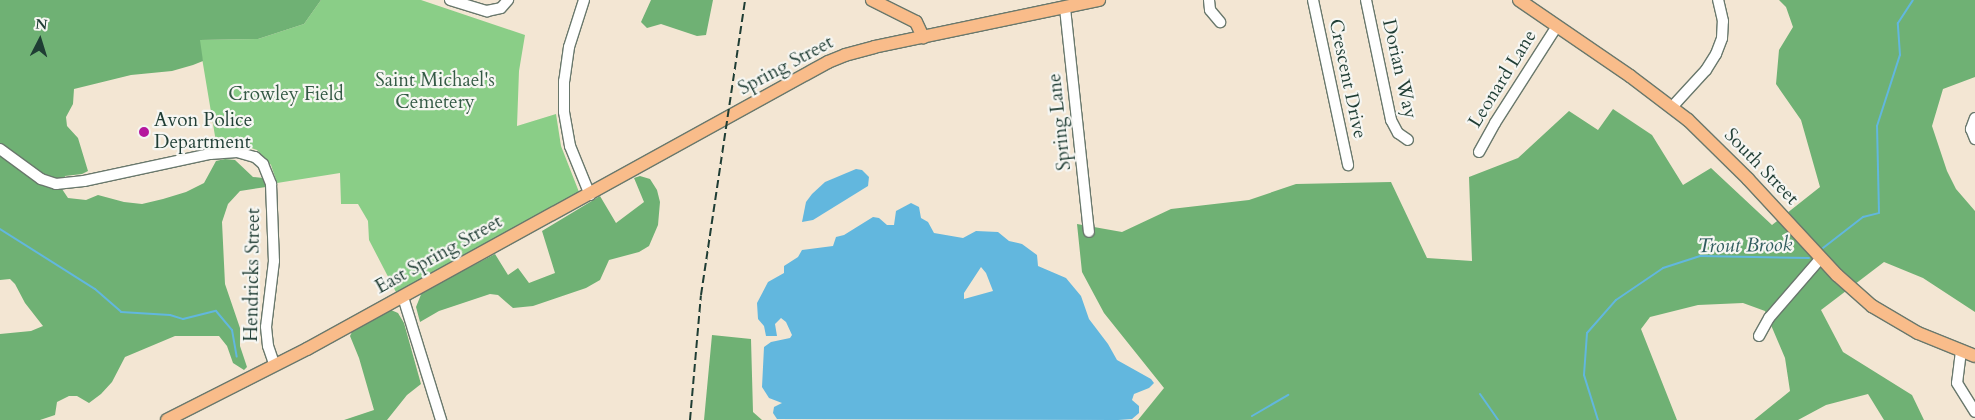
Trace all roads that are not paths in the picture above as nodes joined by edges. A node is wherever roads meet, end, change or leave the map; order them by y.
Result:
1 (450, 0) edge
2 (508, 0) edge
3 (584, 0) edge
4 (872, 0) edge
5 (1099, 0) edge
6 (1209, 0) edge
7 (1313, 0) edge
8 (1366, 0) edge
9 (1519, 0) edge
10 (1718, 0) edge
11 (1065, 8) junction
12 (1220, 22) dead end
13 (1558, 26) junction
14 (924, 37) junction
15 (1672, 107) junction
16 (727, 118) joint
17 (1975, 118) edge
18 (1975, 139) edge
19 (1408, 140) dead end
20 (0, 149) edge
21 (1479, 152) dead end
22 (1348, 165) dead end
23 (590, 195) junction
24 (1089, 232) dead end
25 (1821, 258) junction
26 (403, 297) junction
27 (1758, 336) dead end
28 (1961, 351) junction
29 (1975, 356) edge
30 (275, 366) junction
31 (1975, 412) edge
32 (167, 420) edge
33 (441, 420) edge

1 - 2 street
3 - 23 street
4 - 14 main road
5 - 11 main road, Spring Street
6 - 12 street
7 - 22 street, Crescent Drive
8 - 19 street, Dorian Way
9 - 13 main road, South Street
10 - 15 street
11 - 14 main road, Spring Street
11 - 24 street, Spring Lane
13 - 15 main road, South Street
13 - 21 street, Leonard Lane
14 - 16 main road, Spring Street
15 - 25 main road, South Street
16 - 23 main road, East Spring Street
17 - 18 street
20 - 30 street, Hendricks Street
23 - 26 main road, East Spring Street
25 - 27 street
25 - 28 main road, South Street
26 - 30 main road, East Spring Street
26 - 33 street
28 - 29 main road, South Street
28 - 31 street
30 - 32 main road, East Spring Street

